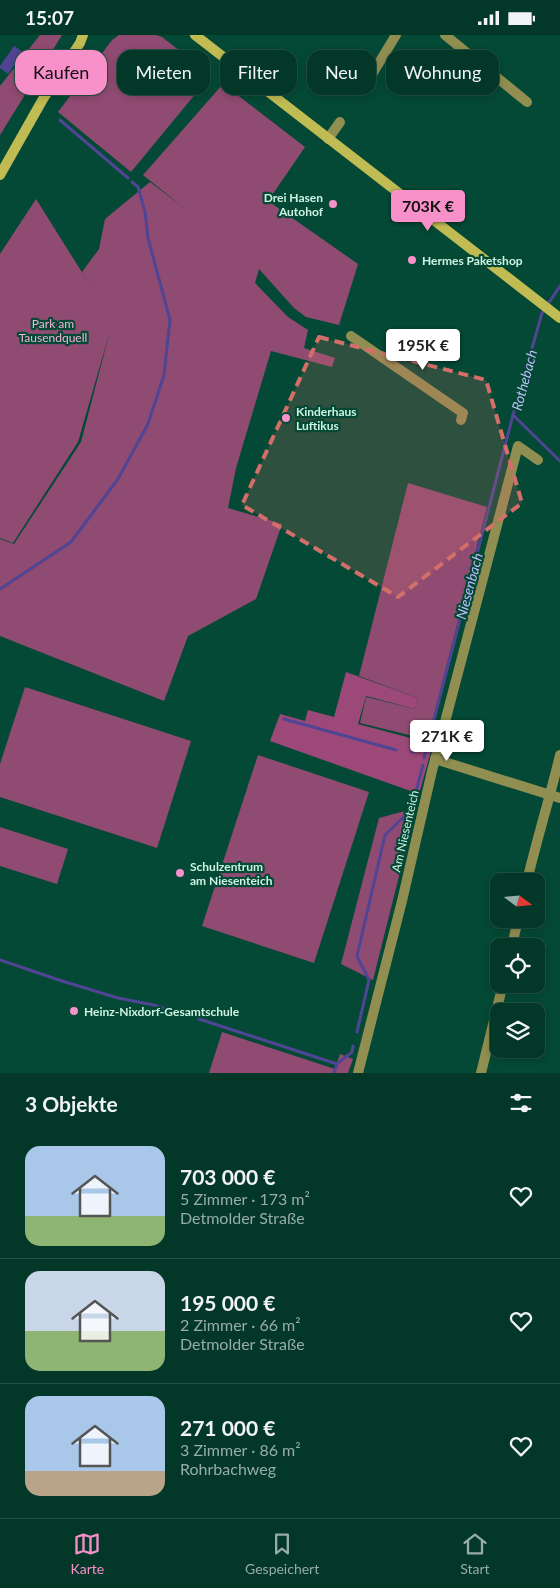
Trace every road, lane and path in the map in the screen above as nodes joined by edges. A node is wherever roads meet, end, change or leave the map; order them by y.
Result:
1 (90, 35) edge
2 (195, 35) edge
3 (396, 35) edge
4 (445, 35) edge
5 (82, 39) edge
6 (376, 67) edge
7 (527, 102) dead end
8 (340, 122) dead end
9 (328, 139) junction
10 (0, 175) edge
11 (560, 318) edge
12 (352, 336) dead end
13 (461, 420) dead end
14 (538, 459) dead end
15 (560, 755) edge
16 (435, 759) junction
17 (555, 797) edge
18 (529, 873) edge
19 (501, 993) edge
20 (358, 1073) edge
21 (482, 1073) edge

1 - 5 main road
2 - 9 main road
3 - 6 street
4 - 7 street
5 - 10 main road
8 - 9 street
9 - 11 main road
12 - 13 street
14 - 16 street, Am Niesenteich
15 - 17 street
16 - 17 street
16 - 20 street, Am Niesenteich
17 - 18 street
19 - 21 street

